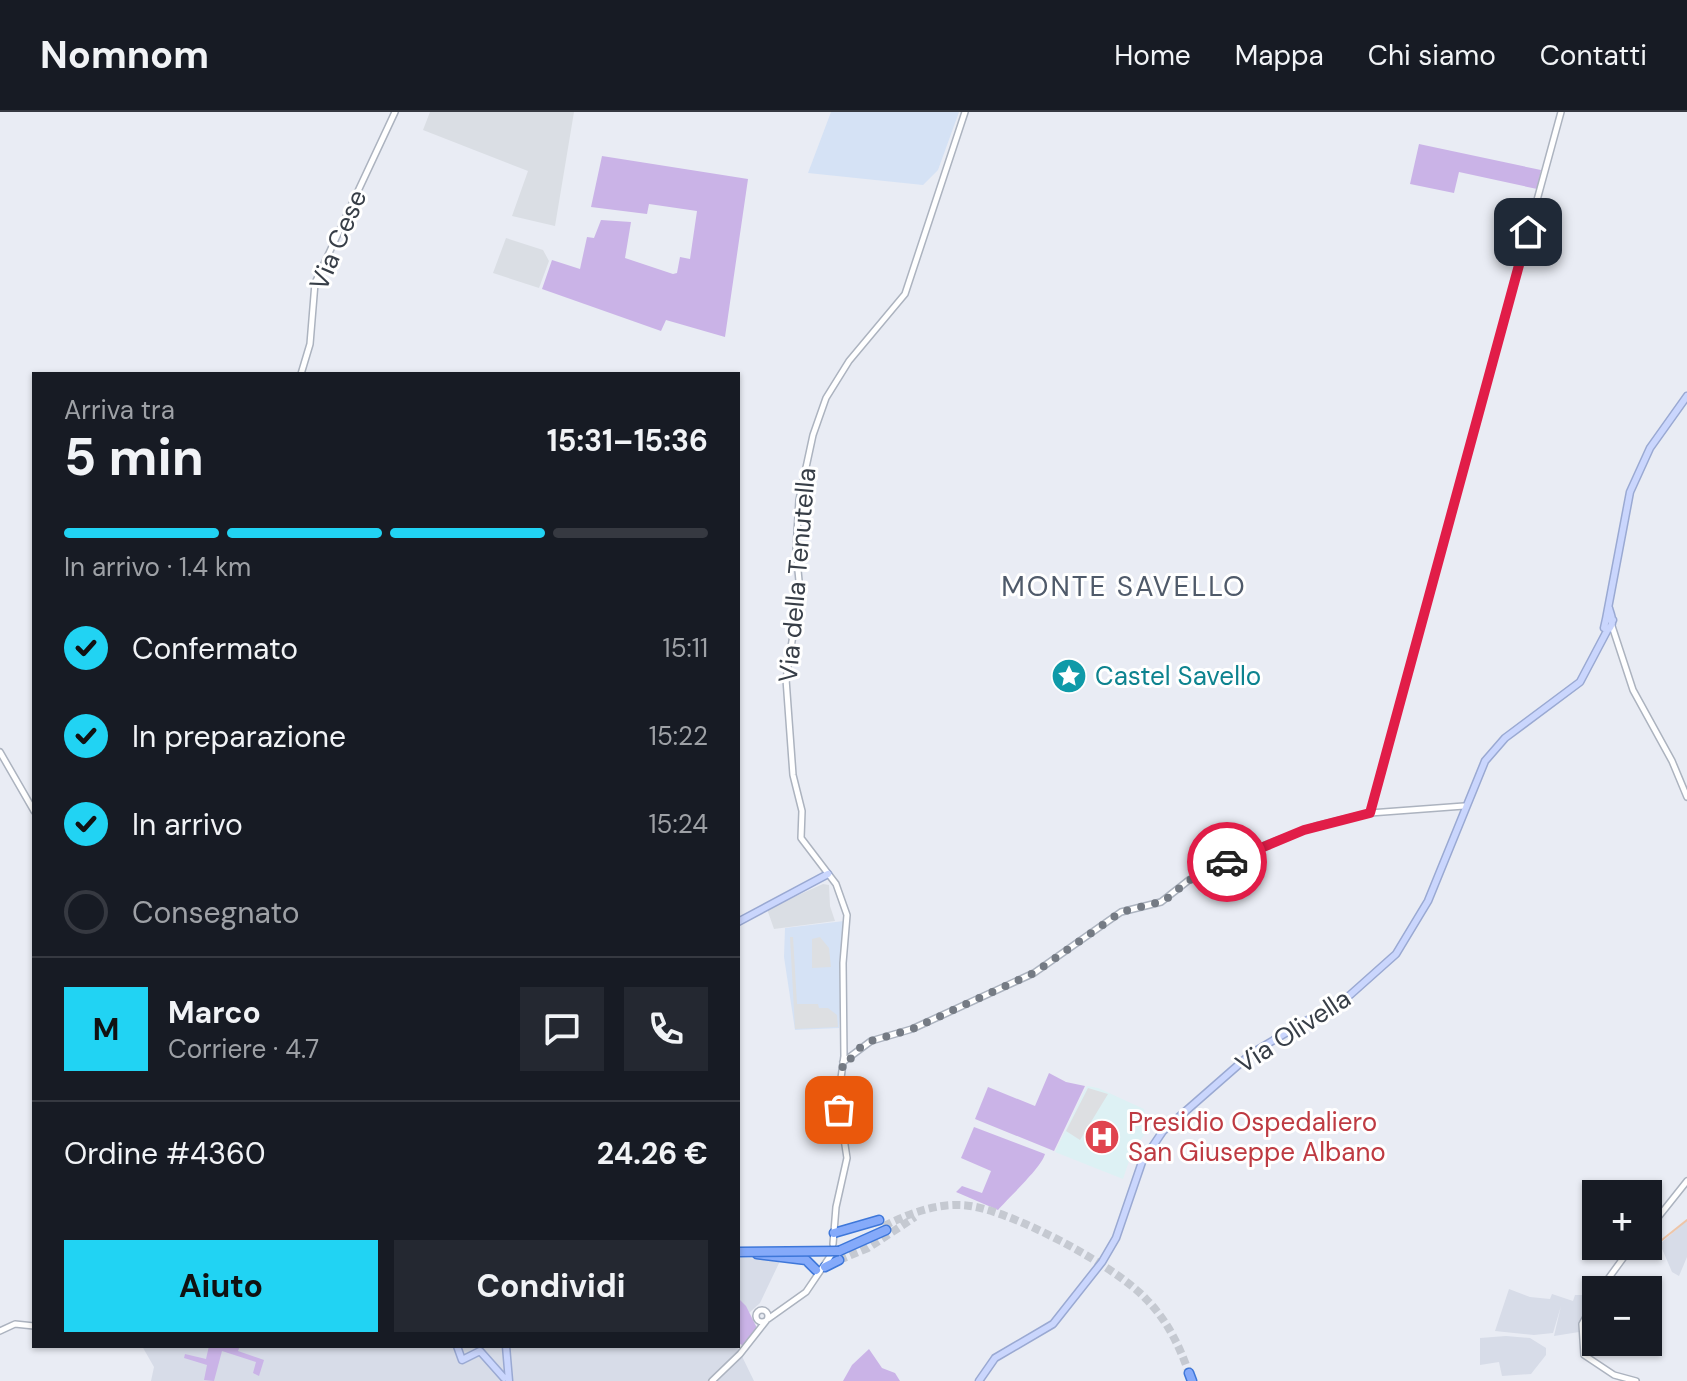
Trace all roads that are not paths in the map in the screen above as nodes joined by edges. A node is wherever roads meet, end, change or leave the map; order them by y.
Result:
1 (395, 112) edge
2 (965, 112) edge
3 (1561, 112) edge
4 (302, 372) edge
5 (1687, 396) edge
6 (1608, 626) junction
7 (0, 752) edge
8 (1687, 797) edge
9 (1464, 806) junction
10 (32, 808) edge
11 (1370, 813) junction
12 (828, 874) junction
13 (740, 921) edge
14 (843, 1062) junction
15 (1687, 1181) edge
16 (1662, 1212) edge
17 (834, 1233) junction
18 (740, 1250) edge
19 (836, 1251) junction
20 (820, 1268) junction
21 (781, 1309) junction
22 (765, 1310) junction
23 (757, 1320) junction
24 (767, 1320) junction
25 (32, 1326) edge
26 (0, 1331) edge
27 (754, 1336) junction
28 (457, 1348) edge
29 (506, 1348) edge
30 (1586, 1356) edge
31 (507, 1380) edge
32 (496, 1381) edge
33 (712, 1381) edge
34 (979, 1381) edge
35 (1636, 1381) edge

1 - 4 street, Via Cese
2 - 12 street, Via della Tenutella
3 - 11 street
5 - 6 main road, Via Olivella
6 - 8 street
6 - 9 main road, Via Olivella
7 - 10 street
9 - 11 street
9 - 34 main road, Via Olivella
11 - 14 street
12 - 13 main road
12 - 14 street, Via della Tenutella
14 - 17 street, Via della Tenutella
15 - 16 street
17 - 19 street, Via della Tenutella
17 - 19 highway
18 - 19 highway, bridge
18 - 20 highway, bridge
19 - 20 highway
20 - 21 street
21 - 22 street
21 - 24 street
22 - 23 street
22 - 24 street
23 - 24 street
23 - 27 street
24 - 27 street
25 - 26 street
27 - 33 street
28 - 31 main road
29 - 31 main road
30 - 35 street
31 - 32 main road

